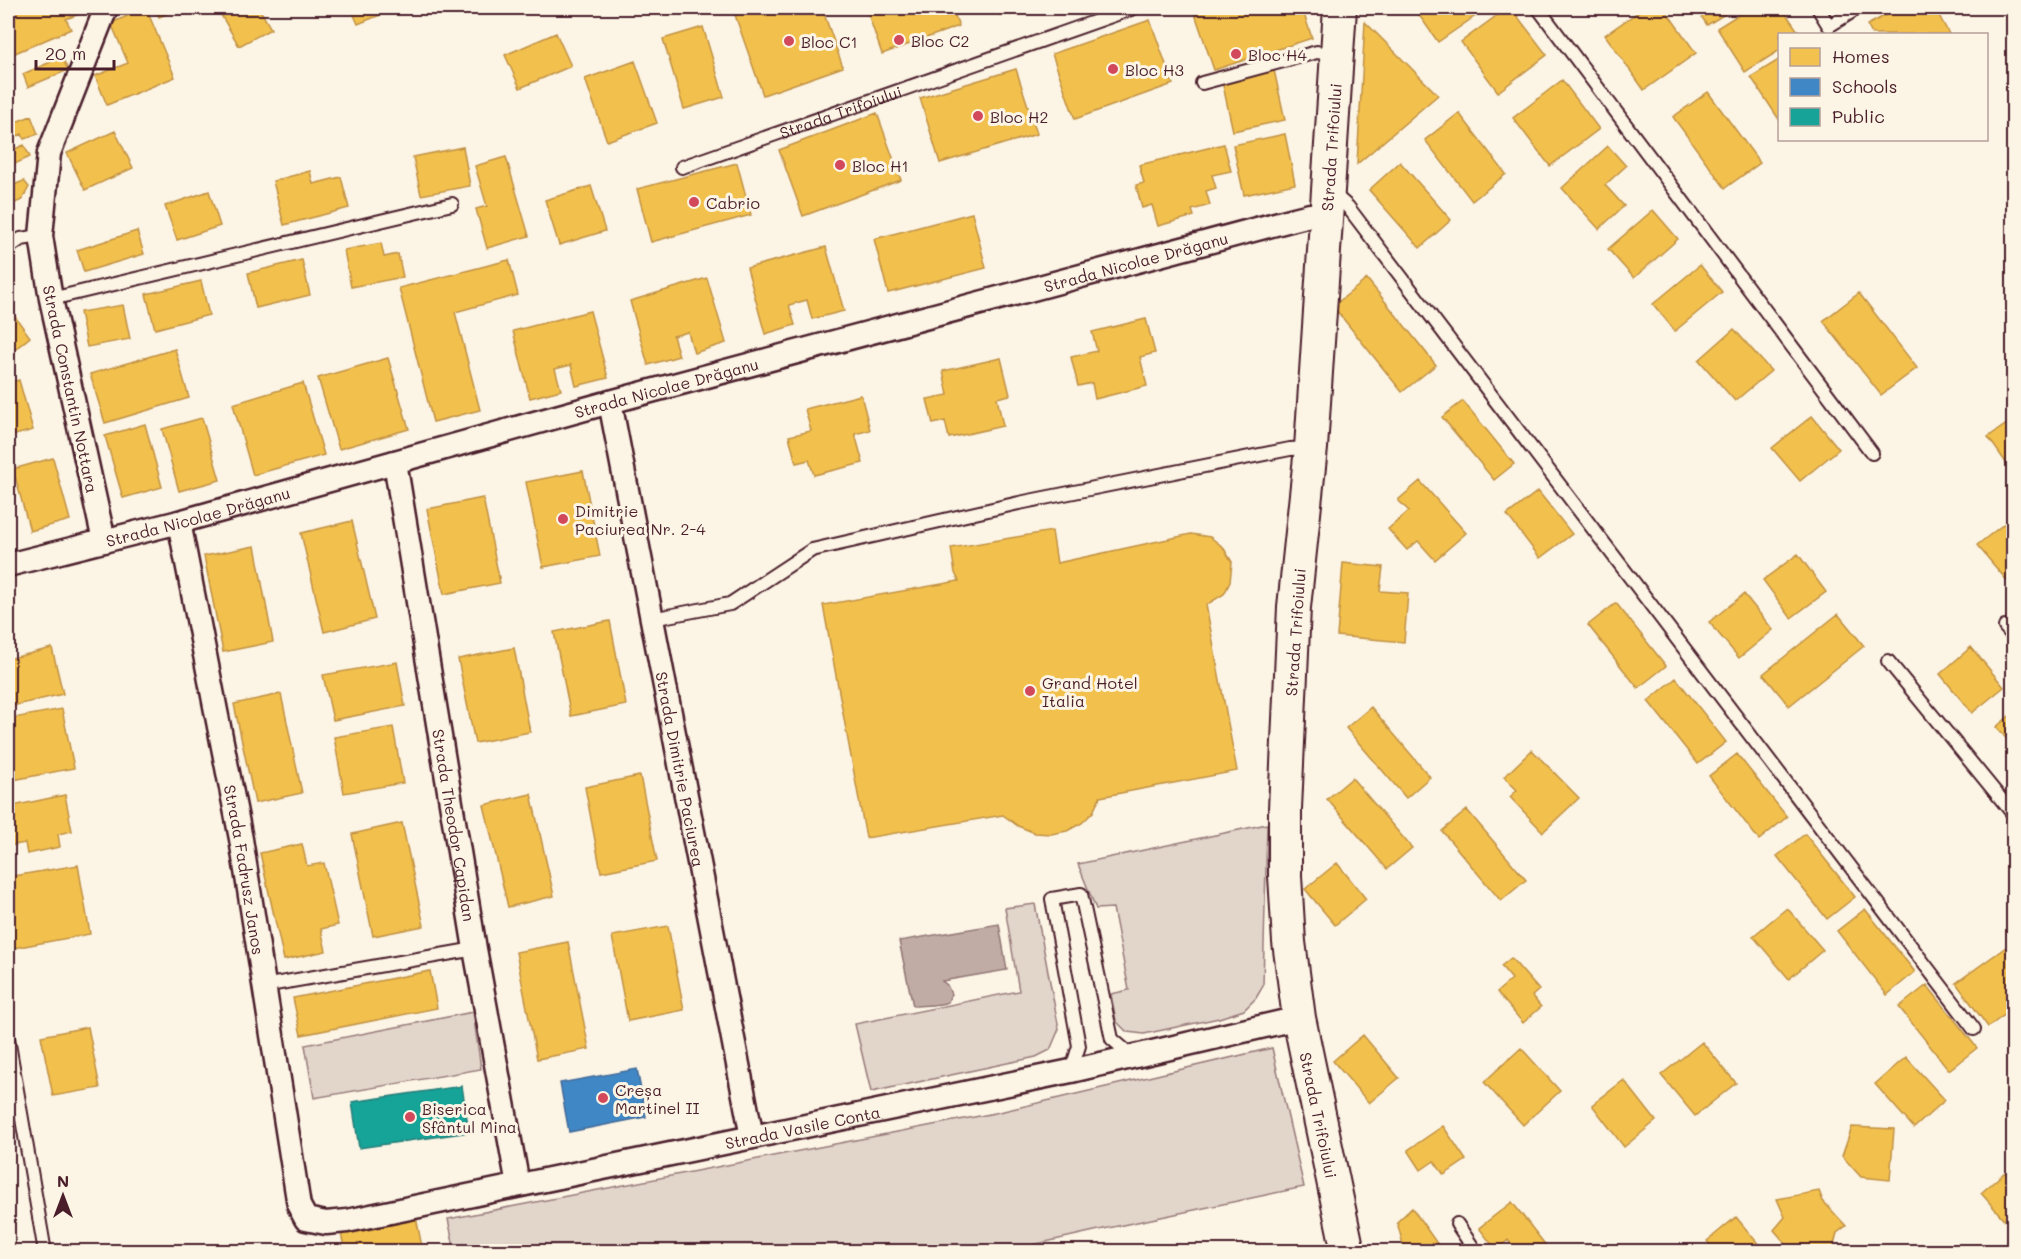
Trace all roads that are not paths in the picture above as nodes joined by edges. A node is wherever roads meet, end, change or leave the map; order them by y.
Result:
1 (106, 8) edge
2 (1134, 8) edge
3 (1340, 8) edge
4 (1538, 8) edge
5 (1818, 8) edge
6 (1858, 8) edge
7 (1337, 56) junction
8 (1202, 83) dead end
9 (682, 167) dead end
10 (452, 204) dead end
11 (1328, 205) junction
12 (41, 236) junction
13 (8, 248) edge
14 (51, 299) junction
15 (610, 402) junction
16 (1311, 448) junction
17 (1872, 453) dead end
18 (395, 462) junction
19 (179, 522) junction
20 (104, 541) junction
21 (8, 565) edge
22 (652, 619) junction
23 (2005, 627) dead end
24 (2013, 638) edge
25 (1888, 661) dead end
26 (2013, 815) edge
27 (475, 949) junction
28 (263, 986) junction
29 (1299, 1018) junction
30 (1974, 1029) dead end
31 (8, 1038) edge
32 (1132, 1056) junction
33 (1071, 1071) junction
34 (752, 1137) junction
35 (518, 1185) junction
36 (306, 1219) joint
37 (1457, 1224) dead end
38 (45, 1251) edge
39 (1348, 1251) edge
40 (1476, 1251) edge

1 - 12 street, Strada Constantin Nottara
2 - 9 lane, Strada Trifoiului
3 - 7 street, Strada Trifoiului
4 - 17 lane
5 - 6 lane
7 - 8 lane
7 - 11 street, Strada Trifoiului
10 - 14 lane
11 - 15 street, Strada Nicolae Drăganu
11 - 16 street, Strada Trifoiului
11 - 30 lane
12 - 13 lane
12 - 14 street, Strada Constantin Nottara
14 - 20 street, Strada Constantin Nottara
15 - 18 street, Strada Nicolae Drăganu
15 - 22 street, Strada Dimitrie Paciurea
16 - 22 lane
16 - 29 street, Strada Trifoiului
18 - 19 street, Strada Nicolae Drăganu
18 - 27 street, Strada Theodor Capidan
19 - 20 street, Strada Nicolae Drăganu
19 - 28 street, Strada Fadrusz Janos
20 - 21 street, Strada Nicolae Drăganu
22 - 34 street, Strada Dimitrie Paciurea
23 - 24 lane
25 - 26 lane
27 - 28 lane
27 - 35 street, Strada Theodor Capidan
28 - 36 street, Strada Fadrusz Janos
29 - 32 street, Strada Vasile Conta
29 - 39 street, Strada Trifoiului
31 - 38 lane
32 - 33 street, Strada Vasile Conta
32 - 33 lane
33 - 34 street, Strada Vasile Conta
34 - 35 street, Strada Vasile Conta
35 - 36 street, Strada Vasile Conta
37 - 40 lane

